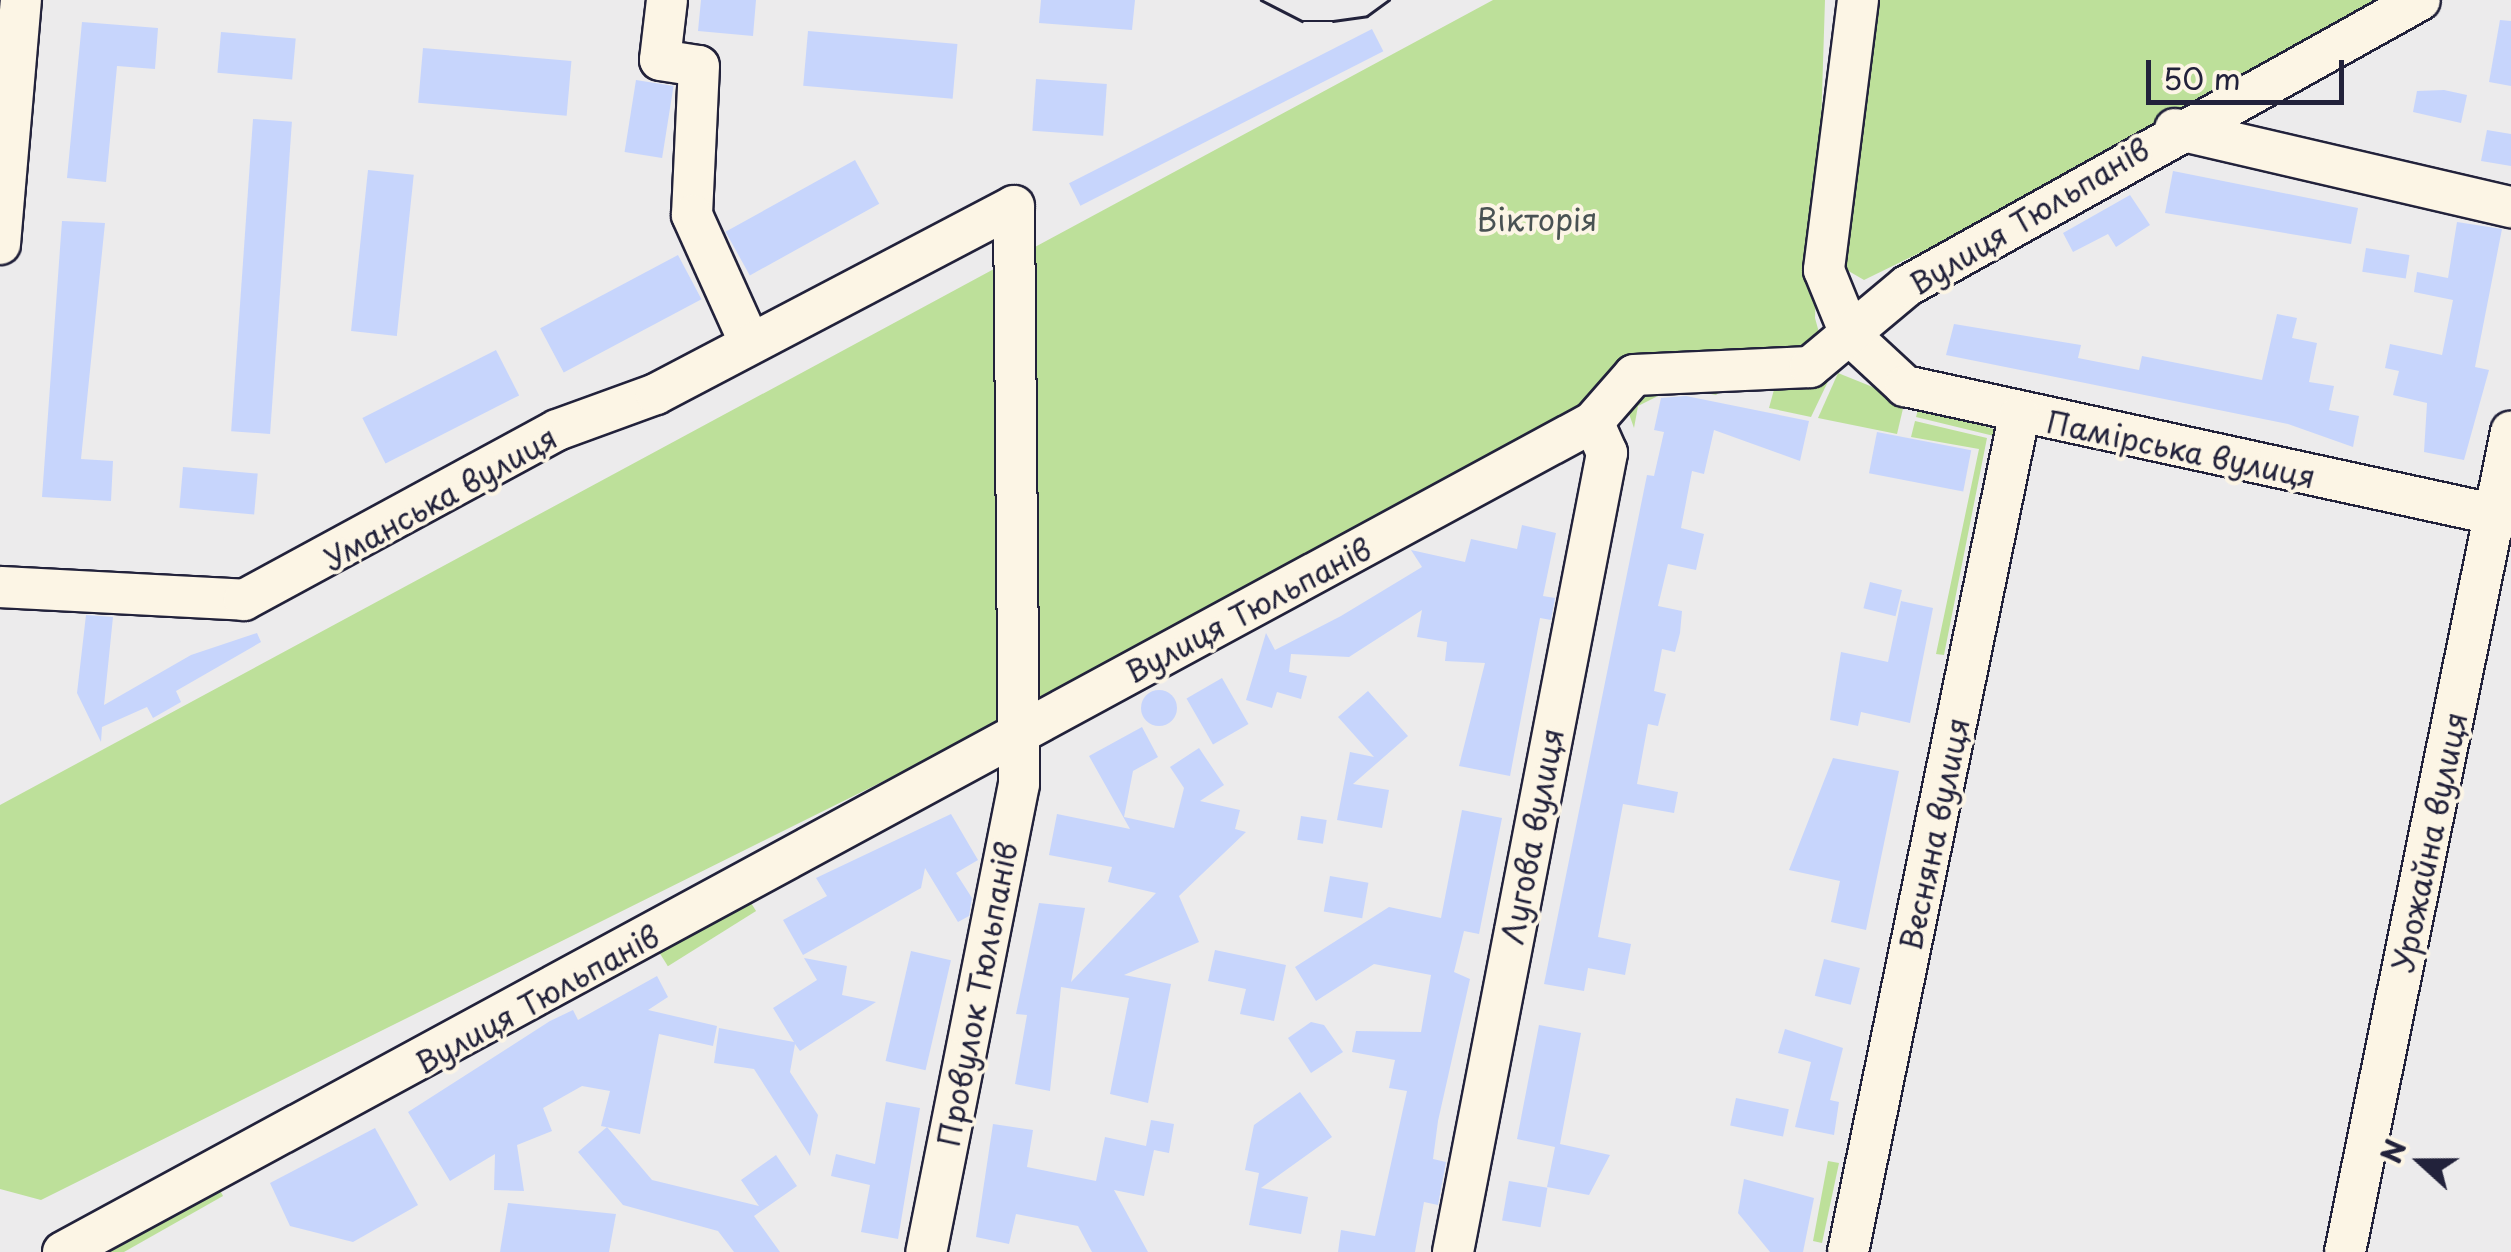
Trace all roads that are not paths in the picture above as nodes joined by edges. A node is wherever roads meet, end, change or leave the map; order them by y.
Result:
1 (21, 0) edge
2 (666, 0) edge
3 (1858, 0) edge
4 (2420, 0) edge
5 (2175, 129) junction
6 (1014, 206) joint
7 (2511, 207) edge
8 (0, 244) edge
9 (748, 339) junction
10 (1858, 344) junction
11 (2019, 416) junction
12 (1594, 422) junction
13 (2511, 432) edge
14 (2503, 516) edge
15 (0, 587) edge
16 (1018, 734) junction
17 (63, 1252) edge
18 (926, 1252) edge
19 (1454, 1252) edge
20 (1848, 1252) edge
21 (2345, 1252) edge

1 - 8 street
2 - 9 street
3 - 10 street
4 - 5 street, Вулиця Тюльпанів
5 - 7 street
5 - 10 street, Вулиця Тюльпанів
6 - 9 street, Уманська вулиця
6 - 16 street, Провулок Тюльпанів
9 - 15 street, Уманська вулиця
10 - 11 street, Памірська вулиця
10 - 12 street, Вулиця Тюльпанів
11 - 14 street, Памірська вулиця
11 - 20 street, Весняна вулиця
12 - 16 street, Вулиця Тюльпанів
12 - 19 street, Лугова вулиця
13 - 14 street, Урожайна вулиця
14 - 21 street, Урожайна вулиця
16 - 17 street, Вулиця Тюльпанів
16 - 18 street, Провулок Тюльпанів

